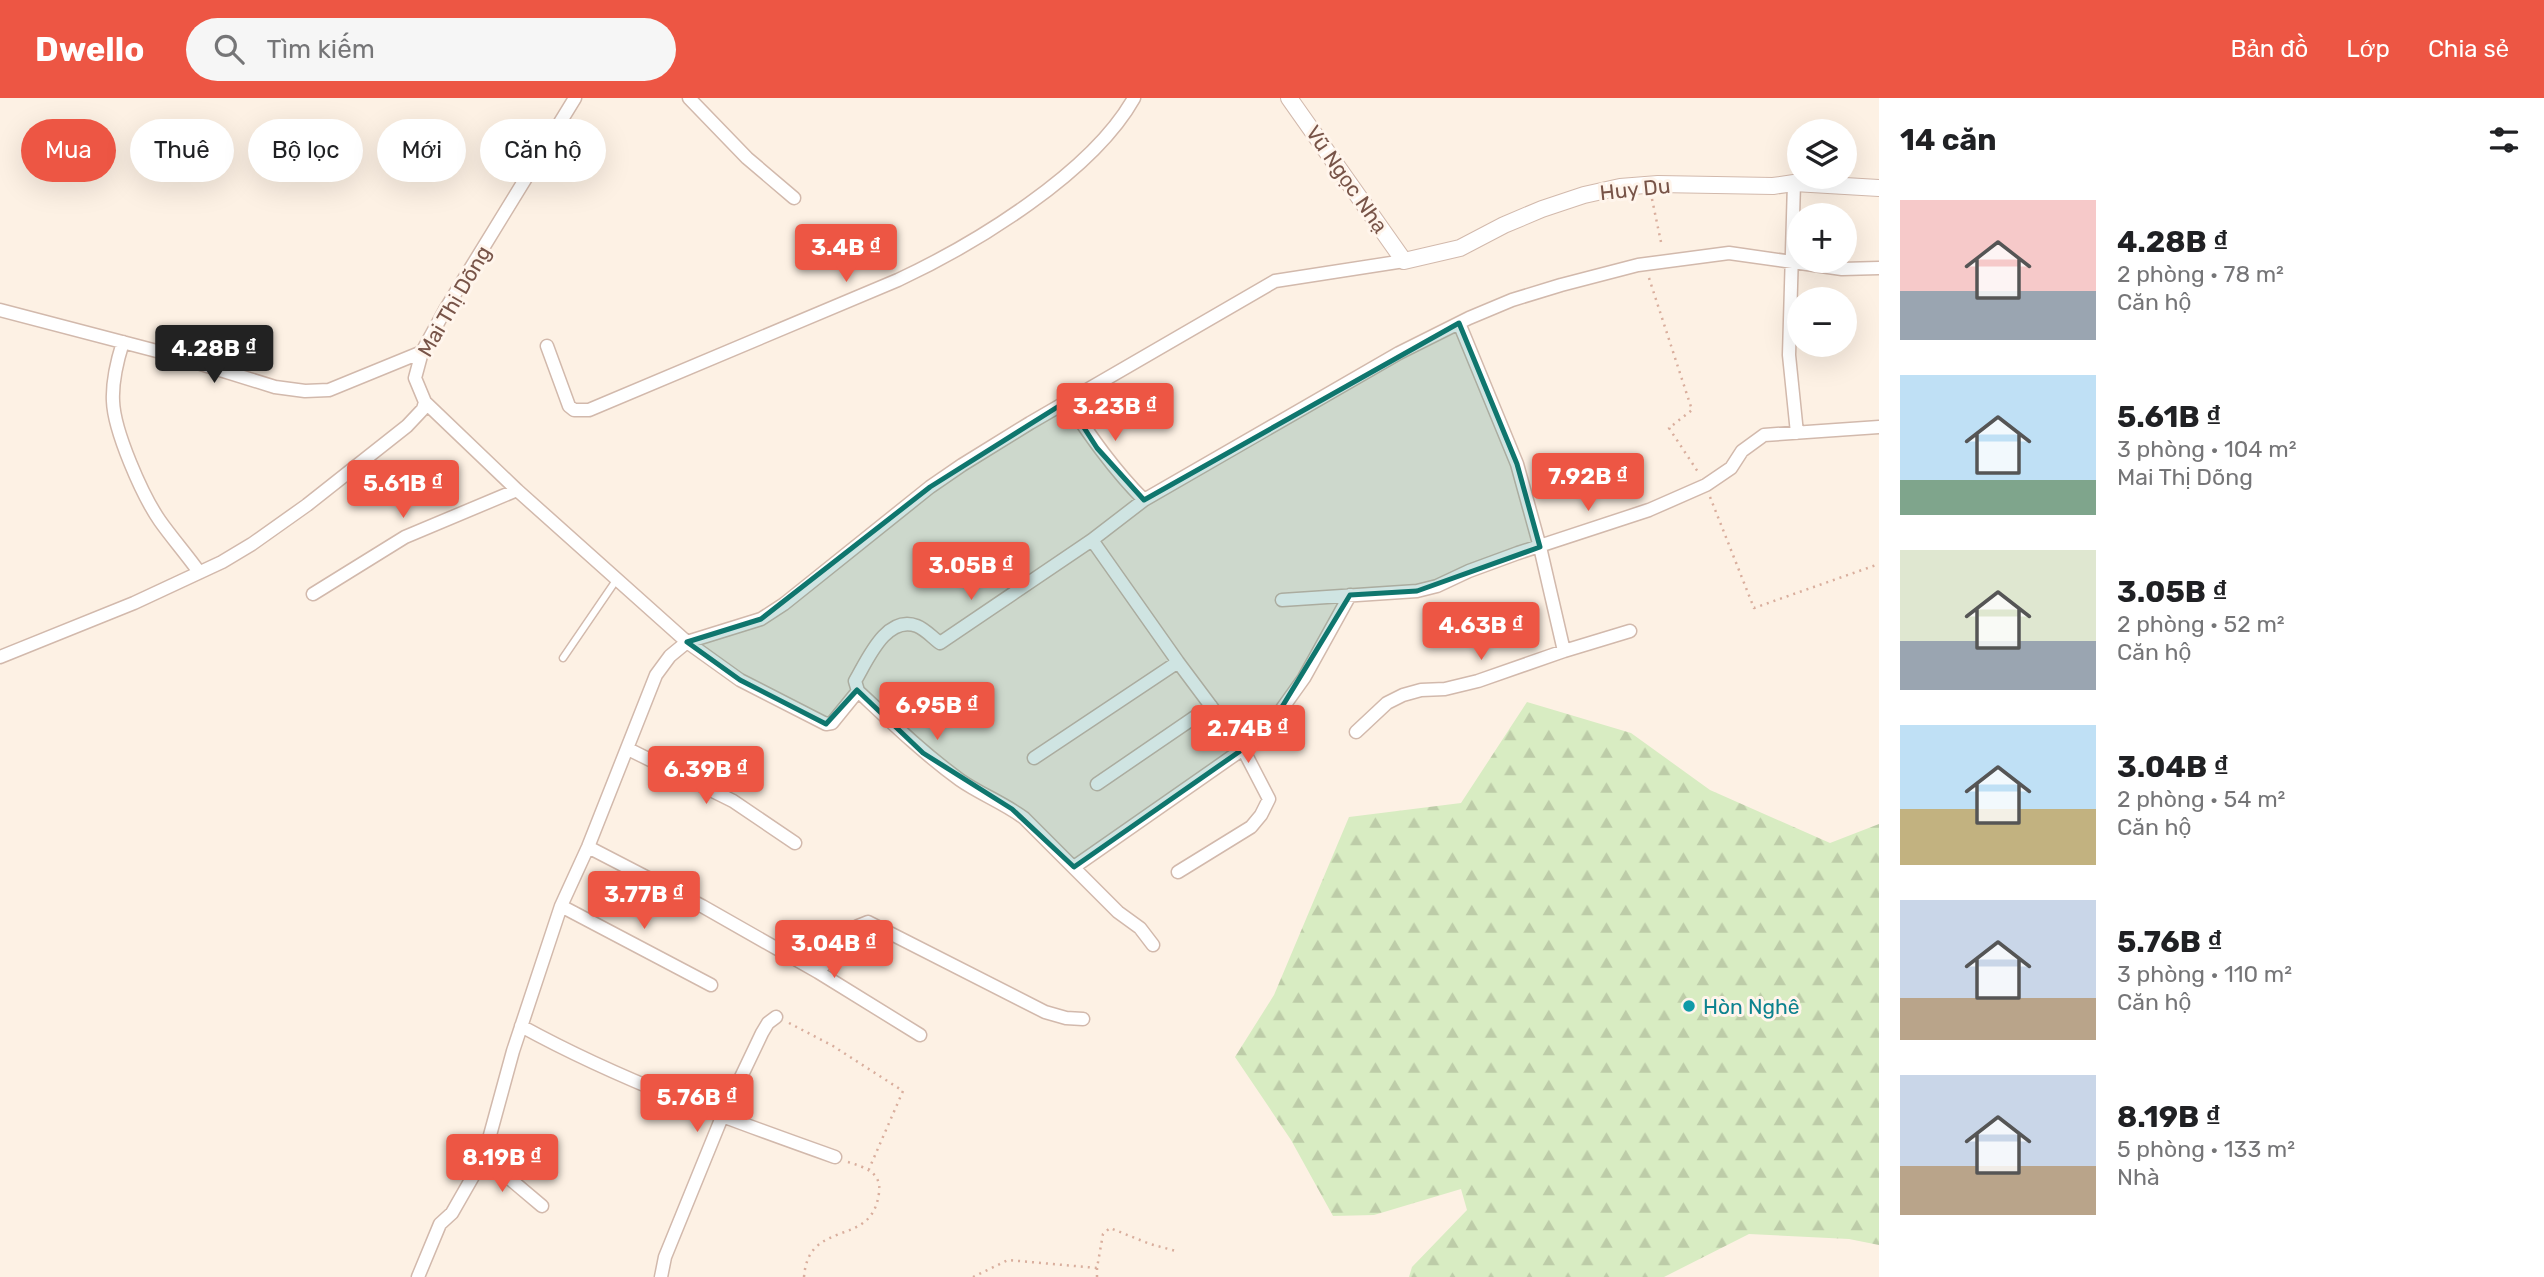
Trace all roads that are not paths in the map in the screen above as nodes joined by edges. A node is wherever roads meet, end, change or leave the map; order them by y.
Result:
1 (575, 98) edge
2 (689, 98) edge
3 (1134, 98) edge
4 (1290, 98) edge
5 (1787, 184) edge
6 (1857, 187) edge
7 (1879, 188) edge
8 (794, 198) dead end
9 (1787, 260) edge
10 (1404, 261) junction
11 (1879, 268) edge
12 (1857, 269) edge
13 (1791, 273) edge
14 (0, 310) edge
15 (1459, 323) junction
16 (123, 342) junction
17 (547, 346) dead end
18 (422, 352) junction
19 (1067, 401) junction
20 (425, 402) junction
21 (1879, 427) edge
22 (1797, 433) junction
23 (517, 490) junction
24 (1144, 500) junction
25 (1092, 540) junction
26 (1540, 547) junction
27 (199, 572) junction
28 (617, 579) junction
29 (313, 594) dead end
30 (1350, 595) junction
31 (1282, 600) dead end
32 (1630, 631) dead end
33 (687, 642) junction
34 (1564, 651) junction
35 (1, 655) edge
36 (563, 658) dead end
37 (1178, 662) junction
38 (858, 691) junction
39 (1211, 706) junction
40 (1356, 732) dead end
41 (1243, 748) junction
42 (628, 749) junction
43 (1034, 758) dead end
44 (1097, 784) dead end
45 (795, 843) dead end
46 (588, 846) junction
47 (1074, 867) junction
48 (1178, 872) dead end
49 (561, 906) junction
50 (1153, 944) dead end
51 (818, 972) junction
52 (711, 985) dead end
53 (776, 1017) road end
54 (1083, 1019) dead end
55 (521, 1026) junction
56 (920, 1035) dead end
57 (722, 1116) junction
58 (484, 1157) junction
59 (835, 1157) road end
60 (542, 1206) dead end
61 (418, 1277) edge
62 (662, 1277) edge

1 - 18 street, Mai Thị Dõng
2 - 8 street
3 - 17 street
4 - 10 street, Vũ Ngọc Nhạ
5 - 10 street, Huy Du
6 - 7 street, Huy Du
9 - 15 street
10 - 19 street
11 - 12 street
13 - 22 street
14 - 16 street
15 - 24 street
15 - 26 street
16 - 18 street
16 - 27 street
18 - 20 street, Mai Thị Dõng
19 - 24 street
19 - 33 street
20 - 23 street
20 - 27 street
21 - 22 street
22 - 26 street
23 - 28 street
23 - 29 street
24 - 25 street
25 - 37 street
25 - 38 street
26 - 30 street
26 - 34 street
27 - 35 street
28 - 33 street
28 - 36 lane
30 - 31 street
30 - 41 street
32 - 34 street
33 - 38 street
33 - 42 street
34 - 40 street
37 - 39 street
37 - 43 street
38 - 47 street
39 - 41 street
39 - 44 street
41 - 47 street
41 - 48 street
42 - 45 street
42 - 46 street
46 - 49 street
46 - 51 street
47 - 50 street
49 - 52 street
49 - 55 street
51 - 54 street
51 - 56 street
53 - 57 street
55 - 57 street
55 - 58 street
57 - 59 street
57 - 62 street
58 - 60 street
58 - 61 street

